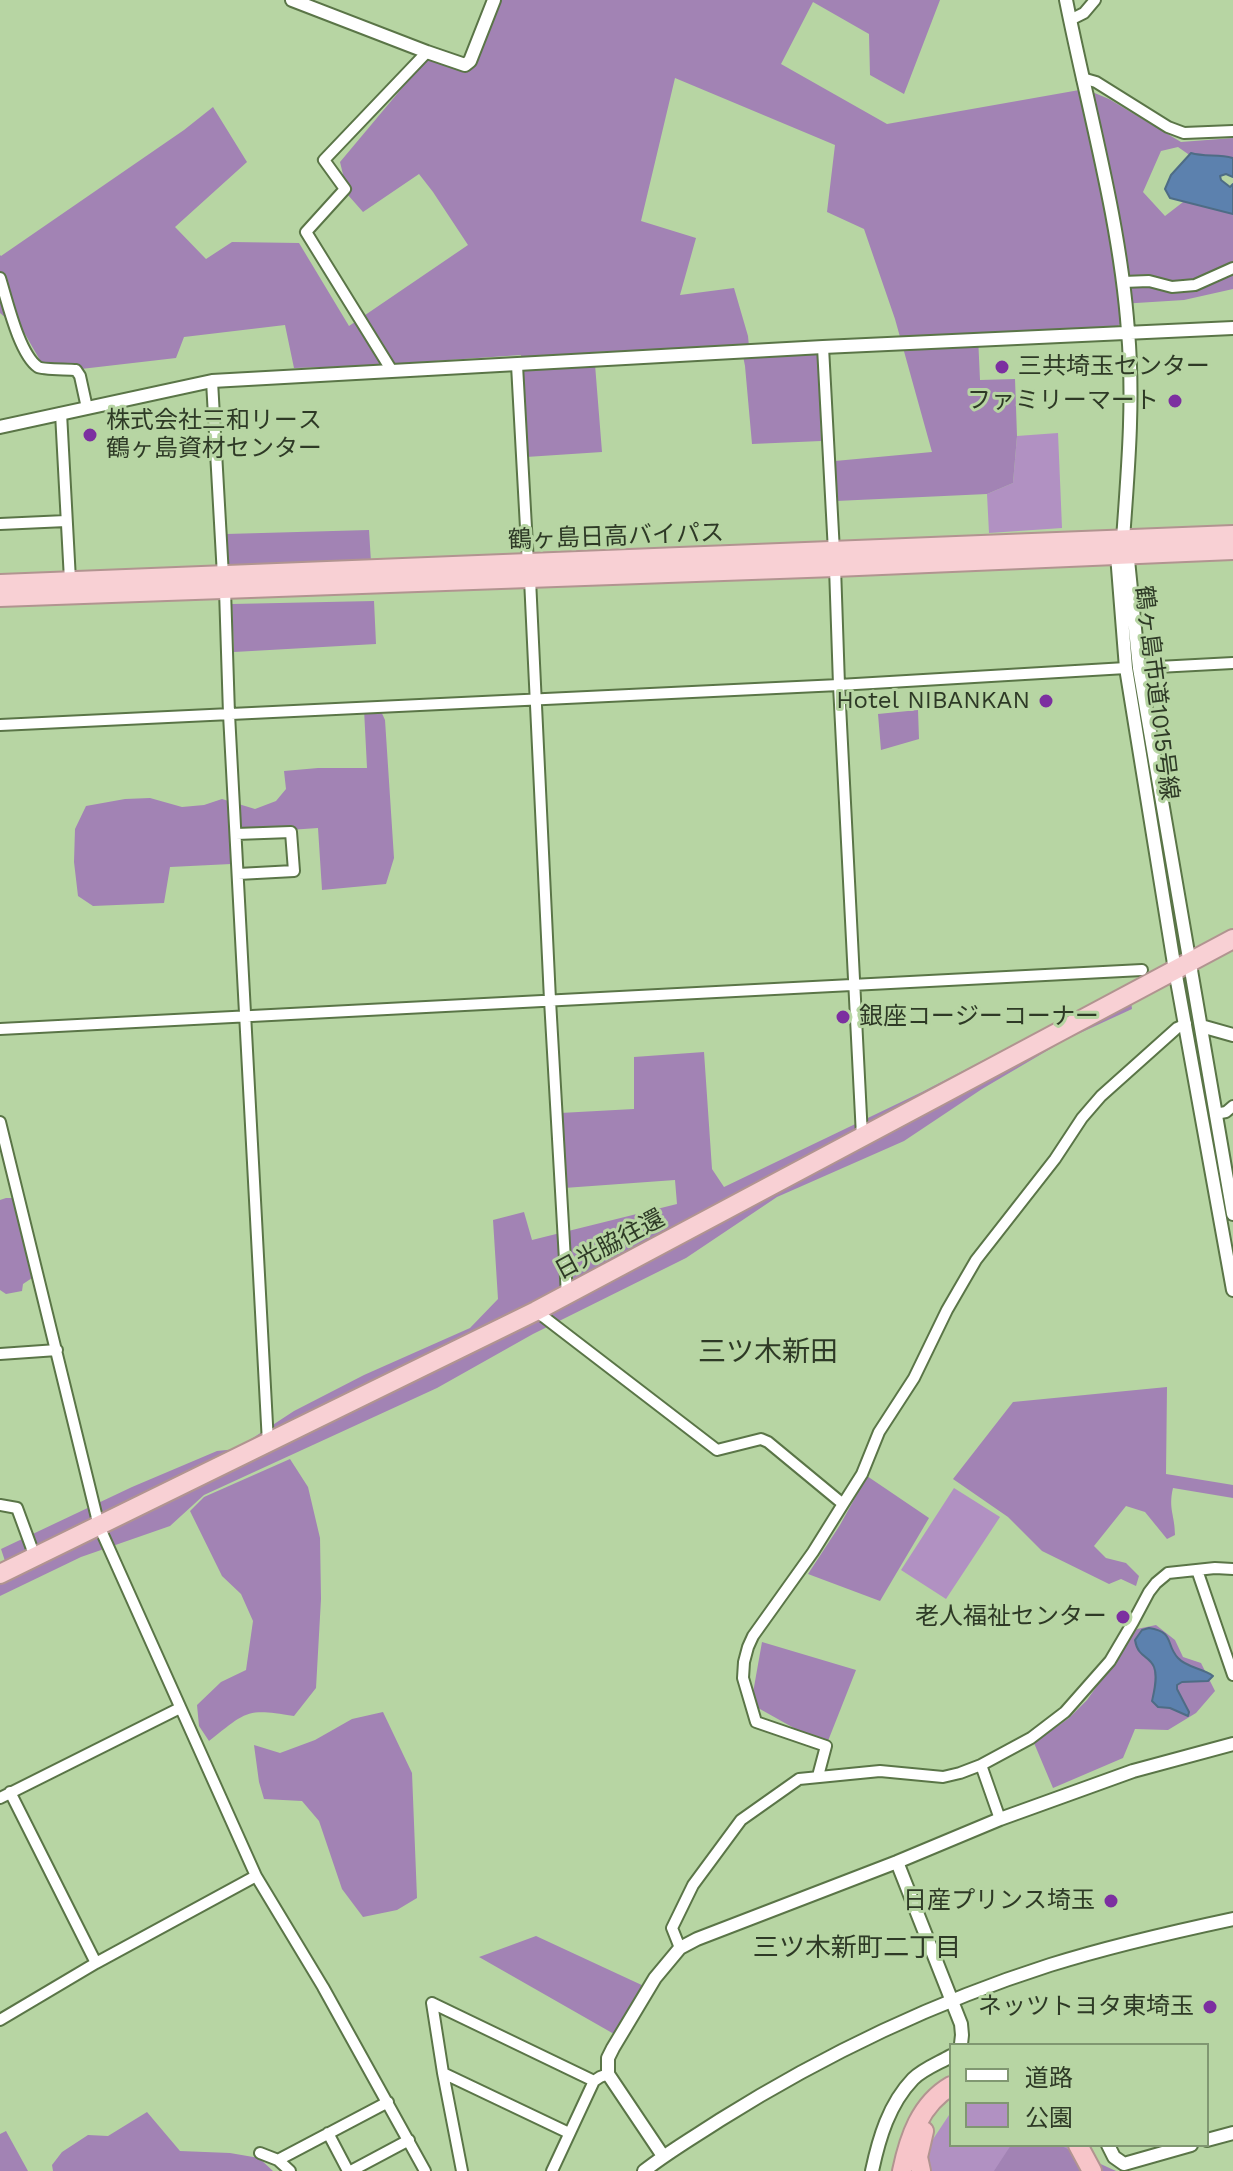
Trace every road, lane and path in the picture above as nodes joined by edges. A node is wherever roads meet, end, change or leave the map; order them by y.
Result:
1 (292, 0) edge
2 (494, 0) edge
3 (1066, 0) edge
4 (1095, 0) edge
5 (1070, 20) junction
6 (427, 52) junction
7 (1082, 78) junction
8 (1233, 131) edge
9 (1233, 268) edge
10 (0, 278) edge
11 (1123, 282) junction
12 (1233, 328) edge
13 (1129, 332) junction
14 (823, 347) junction
15 (517, 365) junction
16 (392, 371) junction
17 (212, 381) junction
18 (87, 408) junction
19 (61, 413) junction
20 (0, 427) edge
21 (66, 521) junction
22 (0, 524) edge
23 (1233, 535) edge
24 (1123, 549) junction
25 (1233, 550) edge
26 (835, 560) junction
27 (529, 571) junction
28 (70, 580) junction
29 (224, 583) junction
30 (0, 584) edge
31 (0, 597) edge
32 (1233, 663) edge
33 (1132, 668) junction
34 (839, 685) junction
35 (535, 698) junction
36 (229, 714) junction
37 (0, 725) edge
38 (236, 834) junction
39 (238, 874) junction
40 (1233, 939) edge
41 (1182, 966) junction
42 (1142, 970) dead end
43 (855, 985) junction
44 (550, 1000) junction
45 (246, 1016) junction
46 (1186, 1024) junction
47 (1201, 1026) junction
48 (0, 1029) edge
49 (1233, 1035) edge
50 (1233, 1106) edge
51 (1215, 1114) junction
52 (0, 1122) edge
53 (862, 1136) junction
54 (1233, 1214) edge
55 (1233, 1290) edge
56 (567, 1295) junction
57 (536, 1311) junction
58 (57, 1350) junction
59 (0, 1354) edge
60 (268, 1443) junction
61 (843, 1504) junction
62 (0, 1505) edge
63 (99, 1526) junction
64 (35, 1557) junction
65 (1233, 1569) edge
66 (1197, 1570) junction
67 (0, 1574) edge
68 (1233, 1675) edge
69 (180, 1708) junction
70 (1233, 1744) edge
71 (981, 1765) junction
72 (818, 1776) junction
73 (5, 1795) edge
74 (1000, 1819) junction
75 (897, 1862) junction
76 (256, 1876) junction
77 (1233, 1919) edge
78 (680, 1948) junction
79 (96, 1963) junction
80 (952, 2001) junction
81 (0, 2020) edge
82 (962, 2043) edge
83 (949, 2057) edge
84 (443, 2073) junction
85 (608, 2074) junction
86 (594, 2081) junction
87 (949, 2087) edge
88 (949, 2100) edge
89 (388, 2102) junction
90 (328, 2133) junction
91 (569, 2133) junction
92 (1233, 2133) edge
93 (1209, 2139) edge
94 (409, 2140) junction
95 (1079, 2147) edge
96 (1090, 2147) edge
97 (1109, 2147) edge
98 (1184, 2147) edge
99 (260, 2153) dead end
100 (663, 2156) junction
101 (278, 2160) junction
102 (354, 2170) edge
103 (290, 2171) edge
104 (425, 2171) edge
105 (462, 2171) edge
106 (552, 2171) edge
107 (644, 2171) edge
108 (872, 2171) edge
109 (902, 2171) edge
110 (921, 2171) edge
111 (1092, 2171) edge
112 (1101, 2171) edge

1 - 6 street
2 - 6 street
3 - 5 street, 鶴ヶ島市道1015号線
4 - 5 street
5 - 7 street, 鶴ヶ島市道1015号線
6 - 16 street
7 - 8 street
7 - 11 street, 鶴ヶ島市道1015号線
9 - 11 street
10 - 18 street
11 - 13 street, 鶴ヶ島市道1015号線
12 - 13 street
13 - 14 street
13 - 24 street, 鶴ヶ島市道1015号線
14 - 15 street
14 - 26 street
15 - 16 street
15 - 27 street
16 - 17 street
17 - 18 street
17 - 29 street
18 - 19 street
19 - 20 street
19 - 21 street
21 - 22 street
21 - 28 street
23 - 24 highway, 鶴ヶ島日高バイパス
24 - 25 highway, 鶴ヶ島日高バイパス
24 - 26 highway, 鶴ヶ島日高バイパス
24 - 33 street, 鶴ヶ島市道1015号線
26 - 27 highway, 鶴ヶ島日高バイパス
26 - 34 street
27 - 29 highway, 鶴ヶ島日高バイパス
27 - 35 street
28 - 29 highway, 鶴ヶ島日高バイパス
28 - 30 highway, 鶴ヶ島日高バイパス
29 - 31 highway, 鶴ヶ島日高バイパス
29 - 36 street
32 - 33 street
33 - 34 street
33 - 41 street, 鶴ヶ島市道1015号線
34 - 35 street
34 - 43 street
35 - 36 street
35 - 44 street
36 - 37 street
36 - 38 street
38 - 39 street
38 - 39 street
39 - 45 street
40 - 41 highway, 日光脇往還
41 - 46 street, 鶴ヶ島市道1015号線
41 - 47 street, 鶴ヶ島市道1015号線
41 - 53 highway, 日光脇往還
42 - 43 street
43 - 44 street
43 - 53 street
44 - 45 street
44 - 56 street
45 - 48 street
45 - 60 street
46 - 55 street, 鶴ヶ島市道1015号線
46 - 61 street
47 - 49 street
47 - 51 street, 鶴ヶ島市道1015号線
50 - 51 street
51 - 54 street, 鶴ヶ島市道1015号線
52 - 58 street
53 - 56 highway, 日光脇往還
56 - 57 highway, 日光脇往還
57 - 60 highway, 日光脇往還
57 - 61 street
58 - 59 street
58 - 63 street
60 - 63 highway, 日光脇往還
61 - 72 street
62 - 64 street
63 - 64 highway, 日光脇往還
63 - 69 street
64 - 67 highway, 日光脇往還
65 - 66 street
66 - 68 street
66 - 71 street
69 - 73 street
69 - 76 street
70 - 74 street
71 - 72 street
71 - 74 street
72 - 78 street
73 - 79 street
74 - 75 street
75 - 78 street
75 - 80 street
76 - 79 street
76 - 89 street
77 - 80 street
78 - 85 street
79 - 81 street
80 - 82 street
80 - 100 street
83 - 108 street
84 - 86 street
84 - 91 street
84 - 105 street
85 - 86 street
85 - 100 street
86 - 91 street
87 - 109 highway
88 - 110 highway
89 - 90 street
89 - 94 street
90 - 101 street
90 - 102 street
91 - 106 street
92 - 93 street
94 - 102 street
94 - 104 street
95 - 111 highway
96 - 112 highway
97 - 98 street
99 - 101 street
100 - 107 street
101 - 103 street

